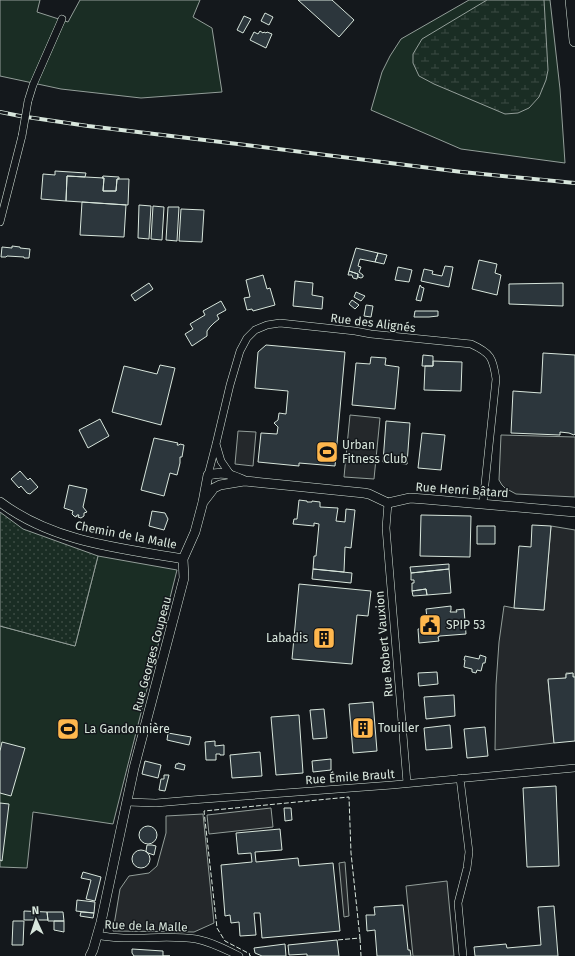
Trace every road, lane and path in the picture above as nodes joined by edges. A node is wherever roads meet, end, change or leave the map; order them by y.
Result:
1 (571, 0) edge
2 (62, 19) dead end
3 (575, 41) edge
4 (0, 222) edge
5 (216, 444) junction
6 (222, 461) junction
7 (220, 472) junction
8 (230, 474) junction
9 (208, 475) junction
10 (245, 481) junction
11 (214, 488) junction
12 (0, 502) edge
13 (203, 502) junction
14 (388, 503) junction
15 (483, 503) junction
16 (575, 512) edge
17 (183, 559) junction
18 (575, 768) edge
19 (460, 778) junction
20 (407, 783) junction
21 (127, 802) junction
22 (97, 936) junction
23 (90, 956) edge
24 (239, 956) edge
25 (463, 956) edge

1 - 3 main road
2 - 4 street, bridge
5 - 6 street
5 - 9 street, Rue des Alignés
5 - 15 street, Rue des Alignés
6 - 7 street
6 - 8 street
7 - 8 street
7 - 9 street
7 - 11 street
8 - 10 street
9 - 13 street, Rue Georges Coupeau
10 - 11 street
10 - 14 street
11 - 13 street
12 - 17 street, Chemin de la Malle
13 - 17 street, Rue Georges Coupeau
14 - 15 street, Rue Henri Bâtard
14 - 20 street, Rue Robert Vauxion
15 - 16 street, Rue Henri Bâtard
17 - 21 street, Rue Georges Coupeau
18 - 19 street, Rue Émile Brault
19 - 20 street, Rue Émile Brault
19 - 25 street
20 - 21 street, Rue Émile Brault
21 - 22 street, Rue Georges Coupeau
22 - 23 street, Rue Georges Coupeau
22 - 24 street, Rue de la Malle

